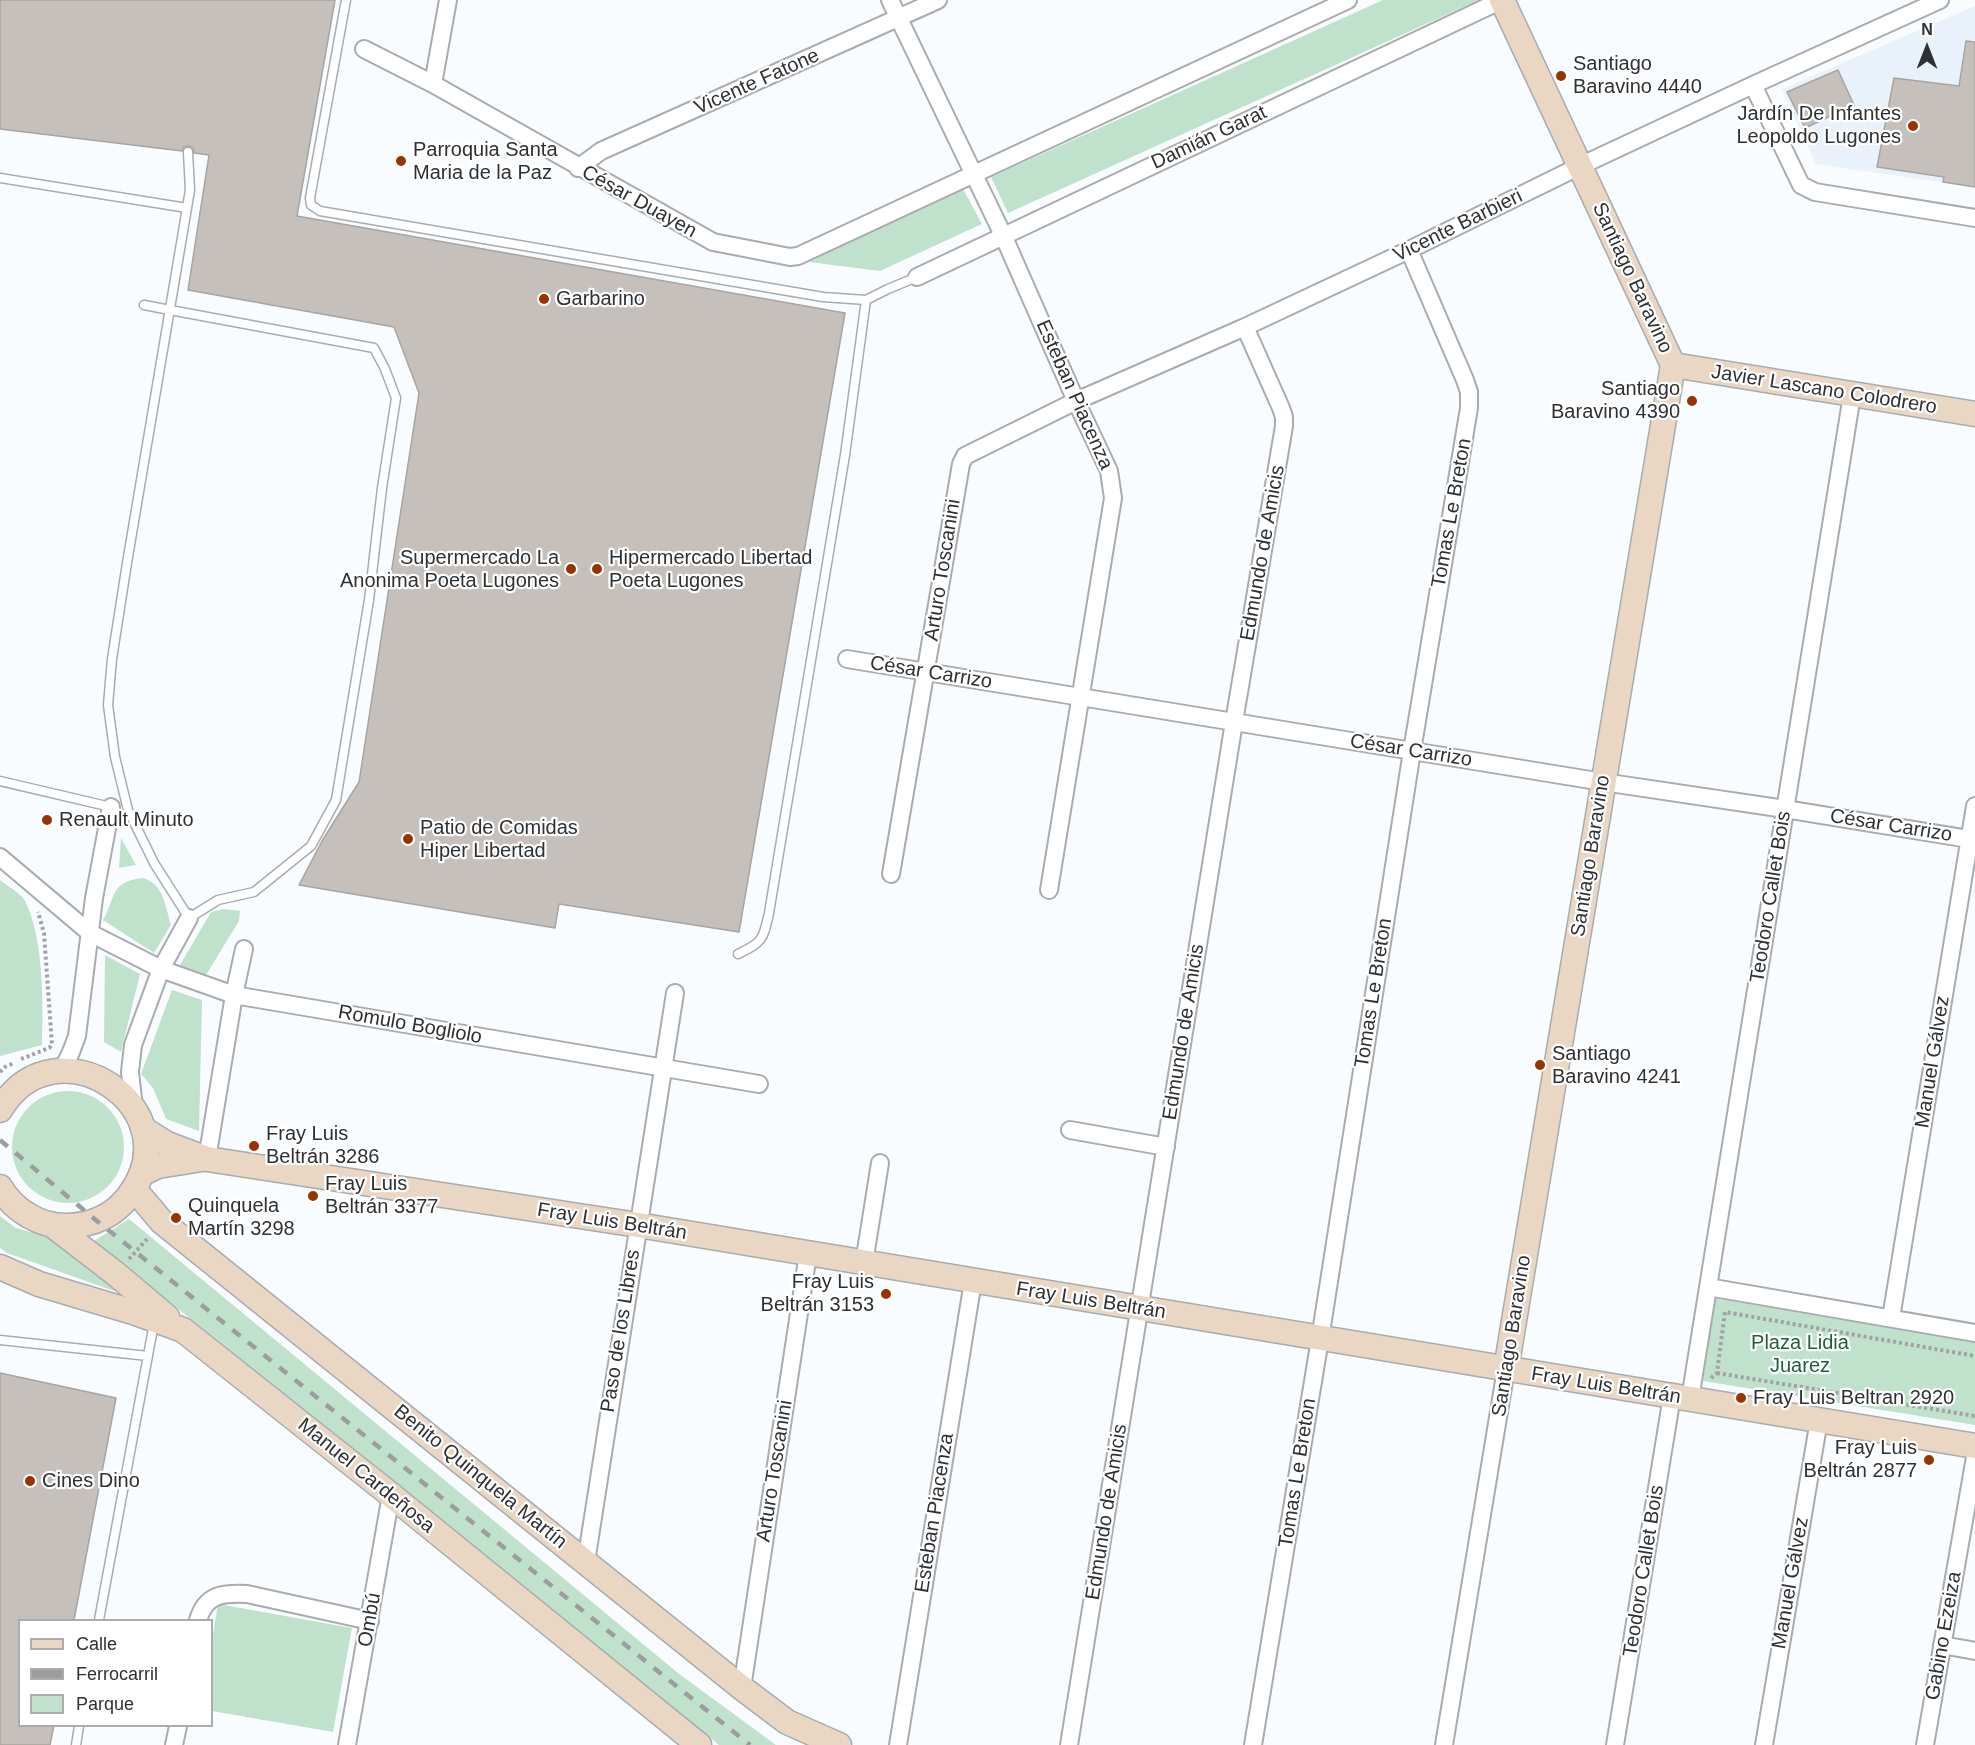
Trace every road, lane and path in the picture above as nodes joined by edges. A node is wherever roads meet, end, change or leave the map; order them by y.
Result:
1 (346, 0) edge
2 (448, 0) edge
3 (890, 0) edge
4 (938, 0) edge
5 (1348, 0) edge
6 (1502, 0) edge
7 (1940, 0) edge
8 (899, 18) junction
9 (364, 49) dead end
10 (433, 84) junction
11 (1753, 85) junction
12 (188, 152) dead end
13 (1580, 166) junction
14 (578, 168) junction
15 (973, 174) junction
16 (0, 178) edge
17 (187, 208) junction
18 (1975, 218) edge
19 (1003, 235) junction
20 (1409, 250) junction
21 (917, 277) joint
22 (866, 300) junction
23 (144, 305) dead end
24 (170, 310) junction
25 (1245, 327) junction
26 (1673, 365) junction
27 (1852, 395) junction
28 (1076, 401) junction
29 (1975, 414) edge
30 (976, 450) joint
31 (847, 660) dead end
32 (926, 673) junction
33 (1080, 696) junction
34 (1234, 722) junction
35 (1412, 751) junction
36 (0, 781) edge
37 (1603, 782) junction
38 (1975, 806) edge
39 (111, 807) joint
40 (1785, 809) junction
41 (1972, 840) edge
42 (0, 858) edge
43 (891, 874) dead end
44 (35, 887) junction
45 (1049, 890) dead end
46 (189, 918) junction
47 (90, 933) junction
48 (244, 949) dead end
49 (738, 954) dead end
50 (160, 969) junction
51 (675, 993) dead end
52 (234, 995) junction
53 (663, 1067) junction
54 (62, 1071) junction
55 (0, 1072) edge
56 (759, 1084) dead end
57 (2, 1102) edge
58 (139, 1119) junction
59 (1070, 1130) dead end
60 (1166, 1147) junction
61 (207, 1159) junction
62 (880, 1163) dead end
63 (137, 1182) junction
64 (3, 1195) edge
65 (51, 1224) junction
66 (638, 1225) junction
67 (155, 1231) dead end
68 (808, 1254) junction
69 (864, 1263) junction
70 (0, 1267) edge
71 (116, 1274) junction
72 (973, 1281) junction
73 (1708, 1287) junction
74 (1140, 1309) junction
75 (1891, 1318) junction
76 (155, 1320) junction
77 (183, 1330) junction
78 (1975, 1333) edge
79 (1320, 1338) junction
80 (0, 1340) edge
81 (148, 1356) junction
82 (1975, 1356) edge
83 (1506, 1369) junction
84 (1681, 1398) junction
85 (1975, 1416) edge
86 (1819, 1420) junction
87 (1975, 1446) edge
88 (1975, 1457) edge
89 (391, 1495) junction
90 (586, 1562) junction
91 (99, 1619) edge
92 (198, 1619) edge
93 (370, 1621) junction
94 (1942, 1645) junction
95 (1975, 1651) edge
96 (741, 1688) junction
97 (79, 1727) edge
98 (178, 1727) edge
99 (75, 1745) edge
100 (174, 1745) edge
101 (347, 1745) edge
102 (699, 1745) edge
103 (839, 1745) edge
104 (897, 1745) edge
105 (1069, 1745) edge
106 (1253, 1745) edge
107 (1444, 1745) edge
108 (1615, 1745) edge
109 (1764, 1745) edge
110 (1925, 1745) edge

1 - 22 lane
2 - 10 street
3 - 8 street, Esteban Piacenza
4 - 8 street, Vicente Fatone
5 - 15 street
6 - 13 main road, Santiago Baravino
6 - 19 street, Damián Garat
7 - 11 street, Vicente Barbieri
8 - 14 street, Vicente Fatone
8 - 15 street, Esteban Piacenza
9 - 10 street, César Duayen
10 - 14 street, César Duayen
11 - 13 street, Vicente Barbieri
11 - 18 street
12 - 17 lane
13 - 20 street, Vicente Barbieri
13 - 26 main road, Santiago Baravino
14 - 15 street, César Duayen
15 - 19 street, Esteban Piacenza
16 - 17 lane
17 - 24 lane
19 - 21 street, Damián Garat
19 - 28 street, Esteban Piacenza
20 - 25 street, Vicente Barbieri
20 - 35 street, Tomas Le Breton
21 - 22 lane
22 - 49 lane
23 - 24 lane
24 - 46 lane
24 - 46 lane
25 - 28 street, Vicente Barbieri
25 - 34 street, Edmundo de Amicis
26 - 27 main road, Javier Lascano Colodrero
26 - 37 main road, Santiago Baravino
27 - 29 main road, Javier Lascano Colodrero
27 - 40 street, Teodoro Callet Bois
28 - 30 street, Vicente Barbieri
28 - 33 street, Esteban Piacenza
30 - 32 street, Arturo Toscanini
31 - 32 street, César Carrizo
32 - 33 street, César Carrizo
32 - 43 street, Arturo Toscanini
33 - 34 street, César Carrizo
33 - 45 street, Esteban Piacenza
34 - 35 street, César Carrizo
34 - 60 street, Edmundo de Amicis
35 - 37 street, César Carrizo
35 - 79 street, Tomas Le Breton
36 - 39 lane
37 - 40 street, César Carrizo
37 - 83 main road, Santiago Baravino
38 - 41 street, Manuel Gálvez
39 - 47 street
40 - 41 street, César Carrizo
40 - 73 street, Teodoro Callet Bois
41 - 75 street, Manuel Gálvez
42 - 44 street, Romulo Bogliolo
44 - 47 street, Romulo Bogliolo
44 - 55 path
46 - 50 street
47 - 50 street, Romulo Bogliolo
47 - 54 street
48 - 52 street
50 - 52 street, Romulo Bogliolo
50 - 58 street
51 - 53 street, Paso de los Libres
52 - 53 street, Romulo Bogliolo
52 - 61 street
53 - 56 street, Romulo Bogliolo
53 - 66 street, Paso de los Libres
54 - 57 main road
54 - 58 main road
58 - 61 main road
58 - 63 main road
59 - 60 street
60 - 74 street, Edmundo de Amicis
61 - 63 main road
61 - 66 main road, Fray Luis Beltrán
62 - 69 street
63 - 65 main road
63 - 90 main road, Benito Quinquela Martín
64 - 65 main road
65 - 71 main road
66 - 68 main road, Fray Luis Beltrán
66 - 90 street, Paso de los Libres
67 - 71 path
68 - 69 main road, Fray Luis Beltrán
68 - 96 street, Arturo Toscanini
69 - 72 main road, Fray Luis Beltrán
70 - 76 main road, Manuel Cardeñosa
71 - 77 main road
72 - 74 main road, Fray Luis Beltrán
72 - 104 street, Esteban Piacenza
73 - 75 street
73 - 84 street, Teodoro Callet Bois
74 - 79 main road, Fray Luis Beltrán
74 - 105 street, Edmundo de Amicis
75 - 78 street
76 - 77 main road, Manuel Cardeñosa
76 - 81 lane
77 - 89 main road, Manuel Cardeñosa
79 - 83 main road, Fray Luis Beltrán
79 - 106 street, Tomas Le Breton
80 - 81 lane
81 - 91 lane
82 - 85 path
83 - 84 main road, Fray Luis Beltrán
83 - 107 street, Santiago Baravino
84 - 86 main road, Fray Luis Beltrán
84 - 108 street, Teodoro Callet Bois
86 - 87 main road, Fray Luis Beltrán
86 - 109 street, Manuel Gálvez
88 - 94 street, Gabino Ezeiza
89 - 93 street, Ombú
89 - 102 main road, Manuel Cardeñosa
90 - 96 main road, Benito Quinquela Martín
92 - 93 street
93 - 101 street, Ombú
94 - 95 street
94 - 110 street, Gabino Ezeiza
96 - 103 main road, Benito Quinquela Martín
97 - 99 lane
98 - 100 street

